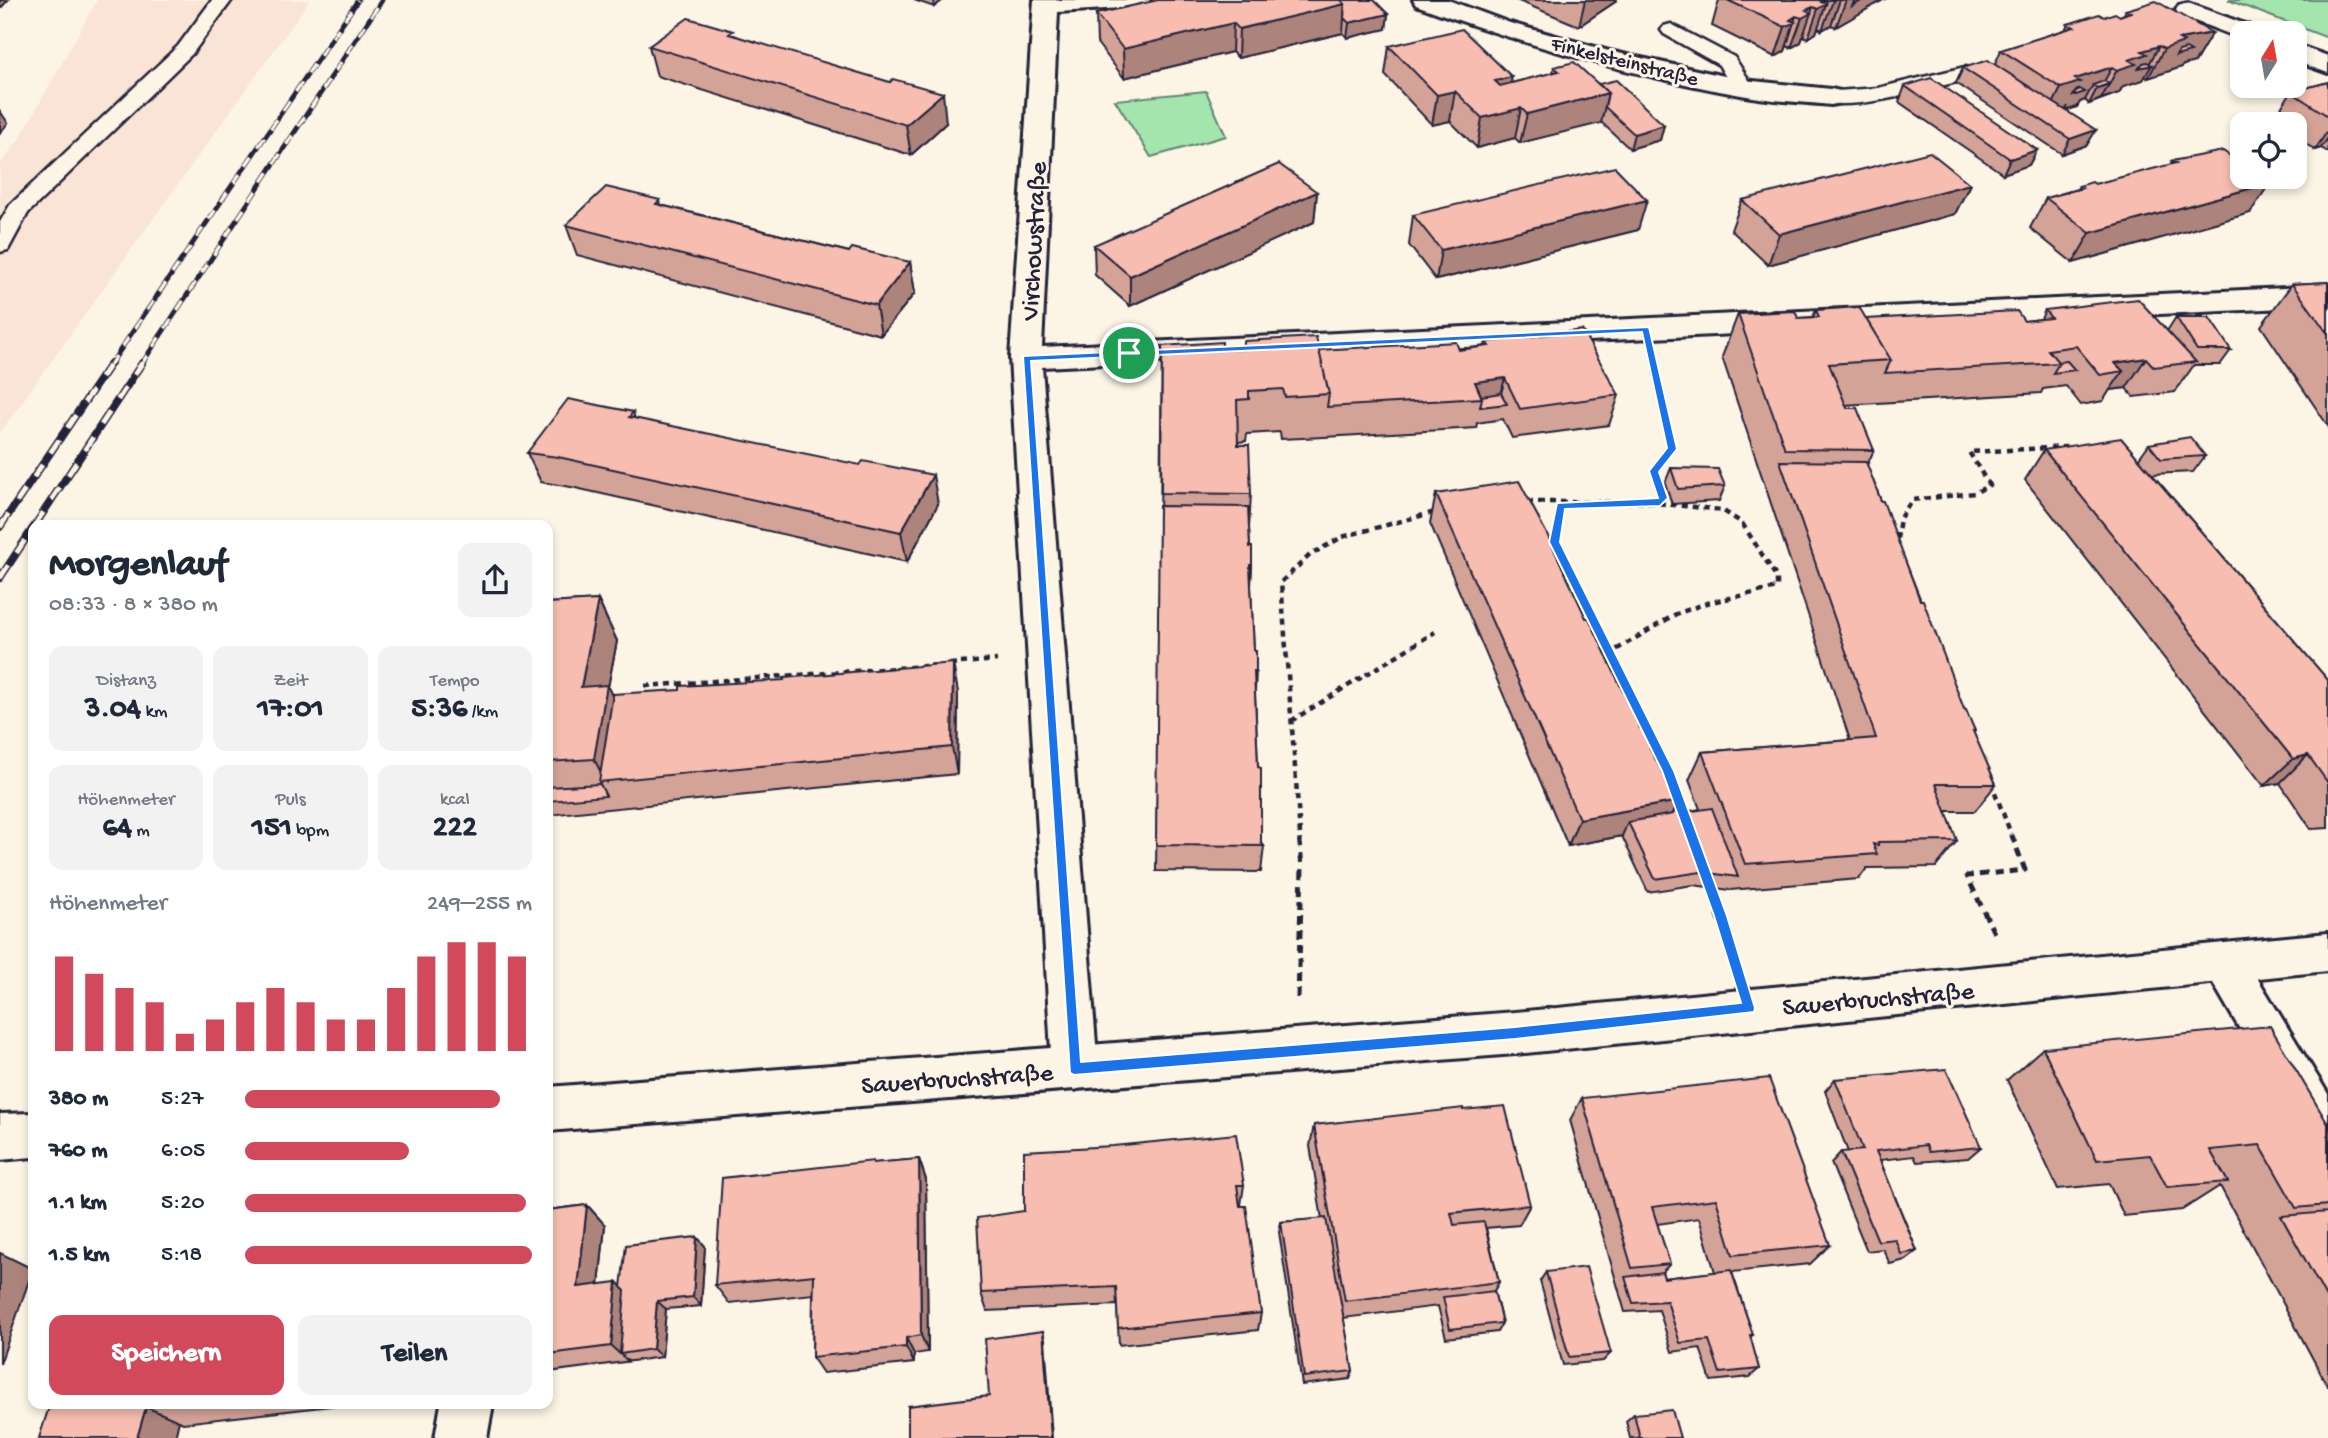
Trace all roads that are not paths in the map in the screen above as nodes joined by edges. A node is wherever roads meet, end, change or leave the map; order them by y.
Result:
1 (222, 0) edge
2 (1138, 0) edge
3 (1424, 0) edge
4 (1046, 3) edge
5 (2188, 10) dead end
6 (2230, 26) edge
7 (1671, 30) dead end
8 (2307, 57) edge
9 (2328, 65) edge
10 (1965, 73) edge
11 (1930, 82) junction
12 (1743, 88) junction
13 (1831, 97) joint
14 (1951, 97) edge
15 (0, 245) edge
16 (2328, 296) edge
17 (1026, 358) junction
18 (2328, 952) edge
19 (2224, 962) junction
20 (1074, 1069) junction
21 (553, 1109) edge
22 (28, 1135) edge
23 (0, 1137) edge
24 (2328, 1137) edge
25 (466, 1409) edge
26 (461, 1438) edge

1 - 15 lane
2 - 4 street
3 - 12 street, Finkelsteinstraße
4 - 17 street, Virchowstraße
5 - 6 street
7 - 12 lane
8 - 9 street
10 - 11 lane
11 - 13 lane
11 - 14 lane
12 - 13 street, Finkelsteinstraße
16 - 17 street
17 - 20 street, Virchowstraße
18 - 19 street, Sauerbruchstraße
19 - 20 street, Sauerbruchstraße
19 - 24 street
20 - 21 street, Sauerbruchstraße
22 - 23 street
25 - 26 street

